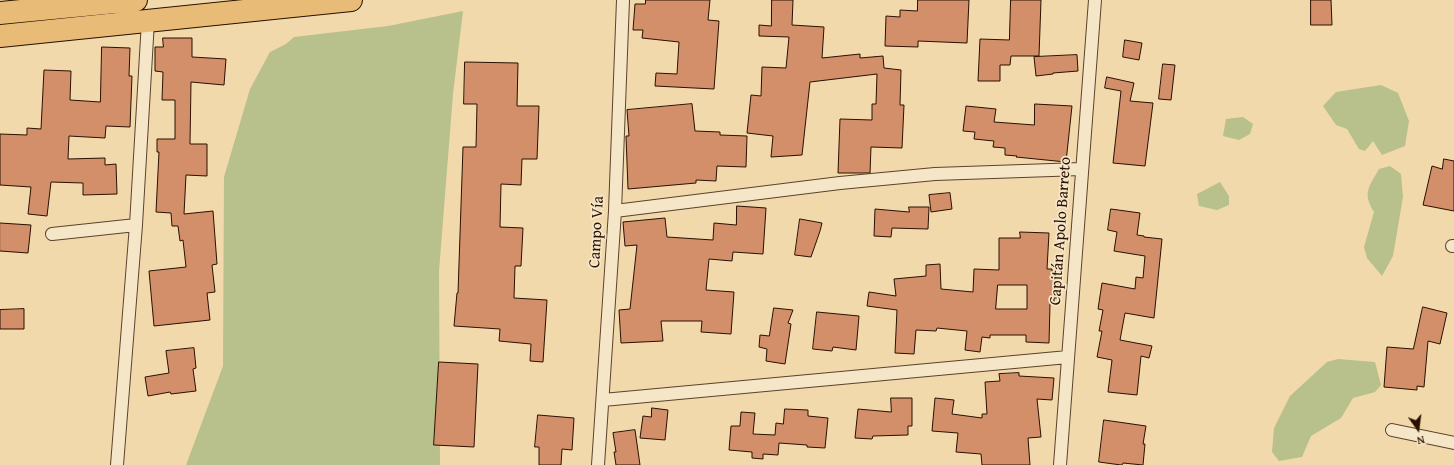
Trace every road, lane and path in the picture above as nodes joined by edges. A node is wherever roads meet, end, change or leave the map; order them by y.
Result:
1 (136, 0) edge
2 (351, 0) edge
3 (623, 0) edge
4 (1095, 0) edge
5 (0, 13) edge
6 (148, 21) junction
7 (0, 36) edge
8 (1082, 169) junction
9 (615, 210) junction
10 (136, 225) junction
11 (52, 234) dead end
12 (1068, 357) junction
13 (603, 400) junction
14 (1392, 430) dead end
15 (1454, 443) edge
16 (117, 465) edge
17 (598, 465) edge
18 (1060, 465) edge

1 - 5 highway
2 - 6 highway
3 - 9 street, Campo Vía
4 - 8 street, Capitán Apolo Barreto
6 - 7 highway
6 - 10 street
8 - 9 street
8 - 12 street, Capitán Apolo Barreto
9 - 13 street, Campo Vía
10 - 11 street
10 - 16 street
12 - 13 street
12 - 18 street, Capitán Apolo Barreto
13 - 17 street, Campo Vía
14 - 15 street

